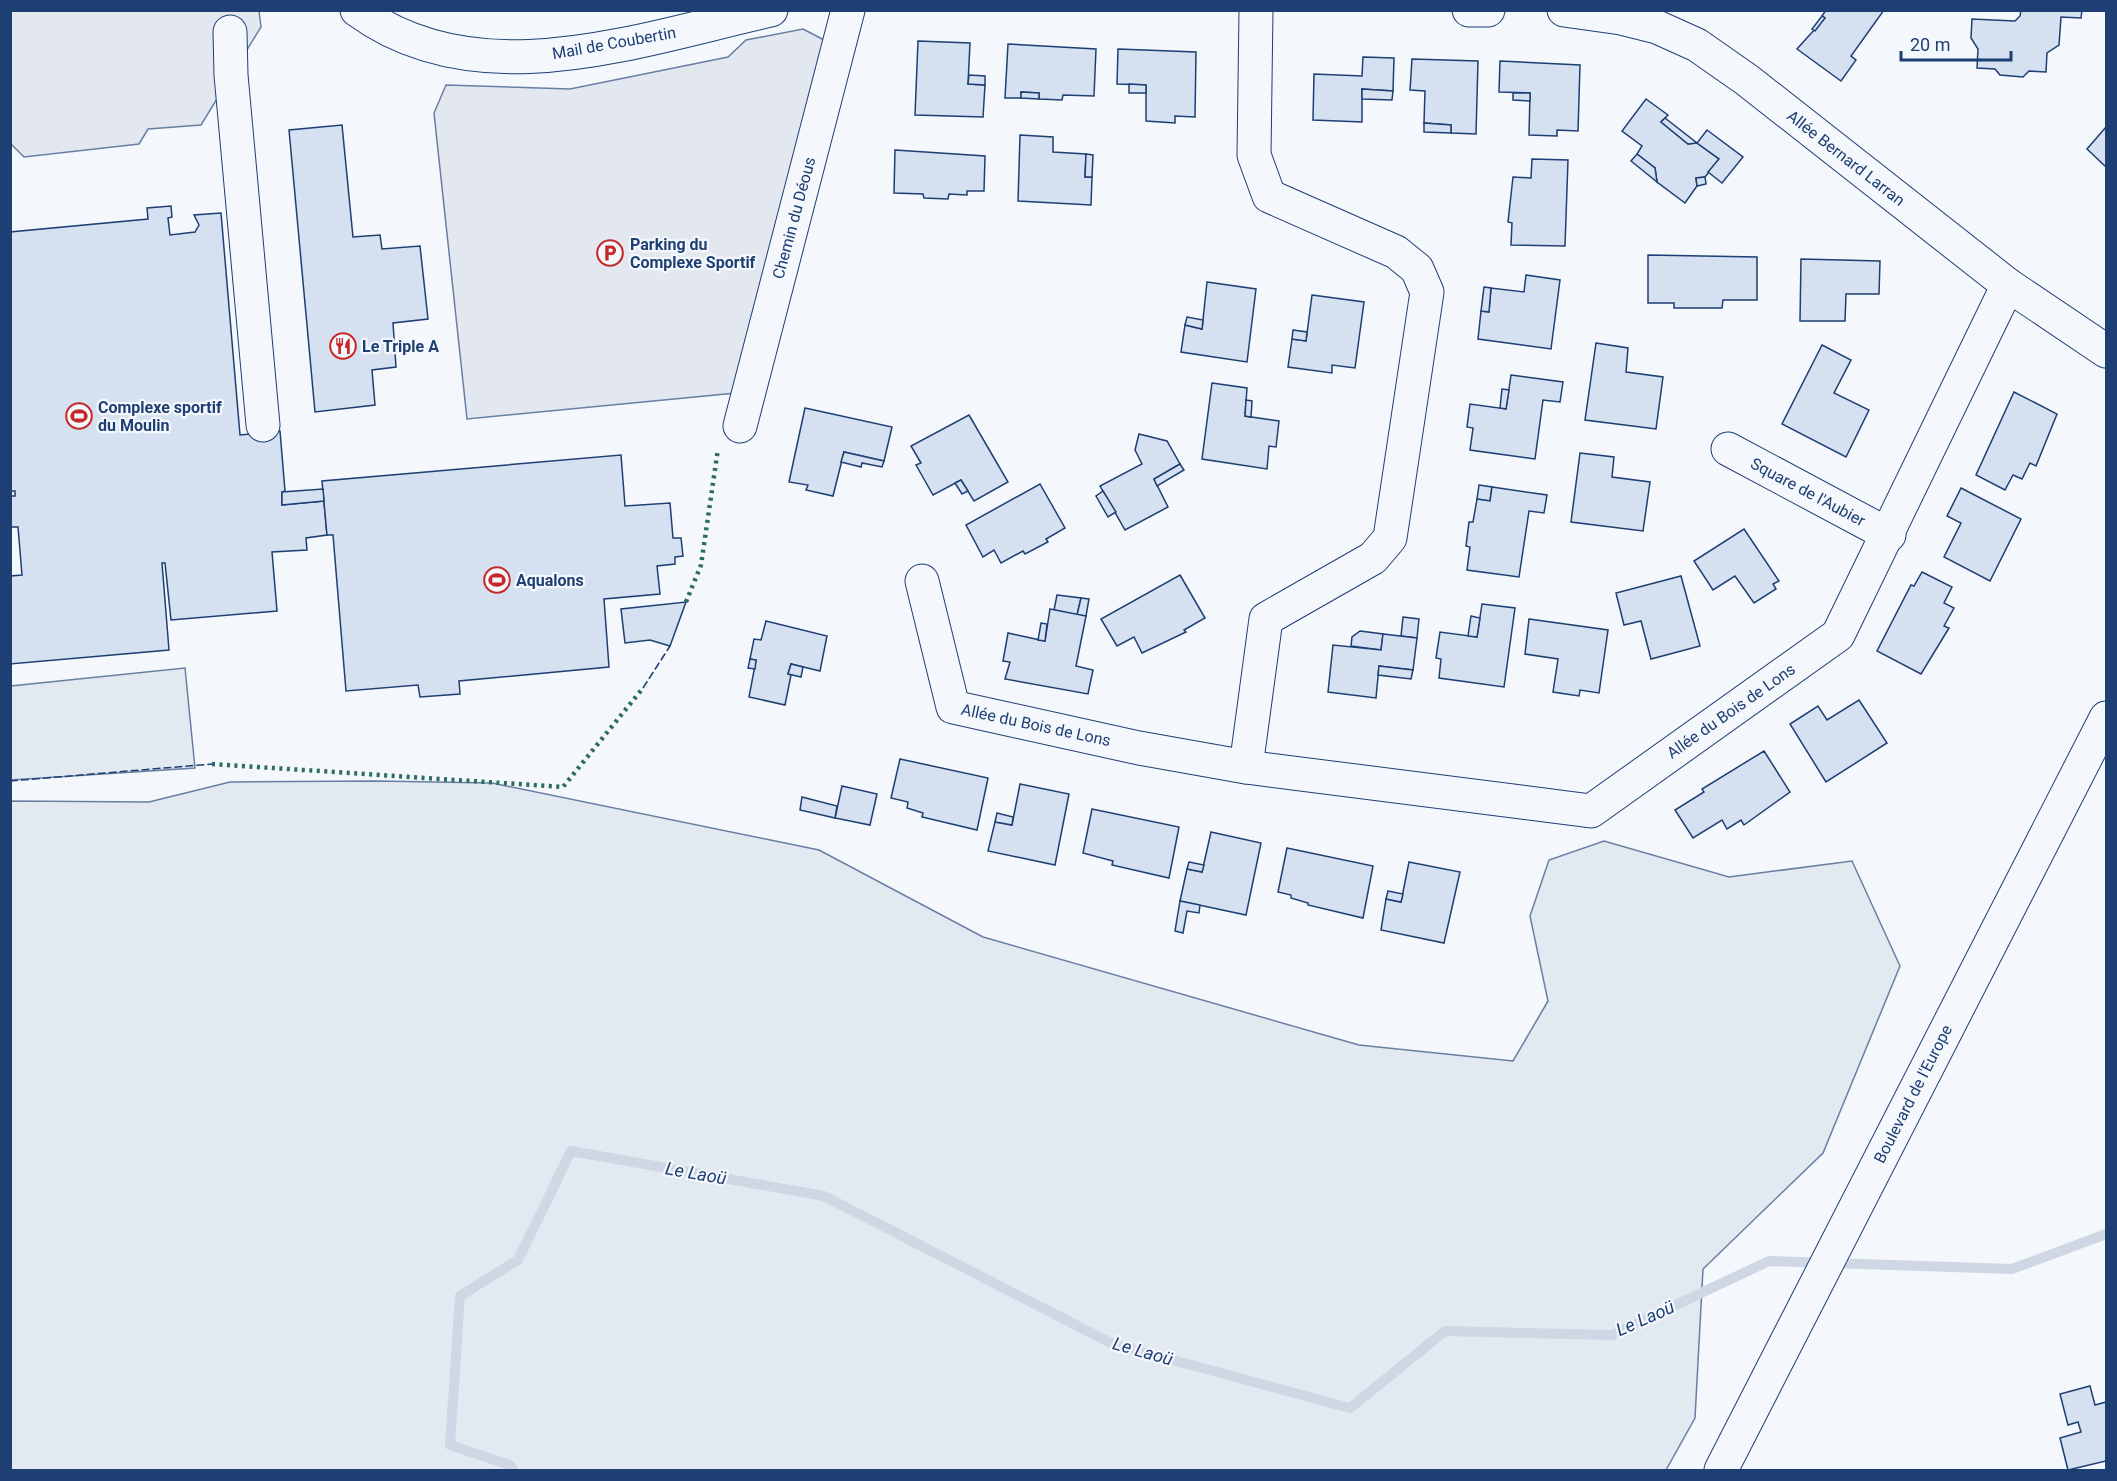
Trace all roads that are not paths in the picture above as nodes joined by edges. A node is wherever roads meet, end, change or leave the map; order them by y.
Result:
1 (357, 10) edge
2 (848, 10) edge
3 (1256, 10) edge
4 (1469, 10) edge
5 (1488, 10) edge
6 (1564, 10) edge
7 (757, 12) edge
8 (230, 32) dead end
9 (2008, 285) junction
10 (2106, 351) edge
11 (263, 424) dead end
12 (740, 426) dead end
13 (1728, 449) dead end
14 (1888, 535) junction
15 (922, 581) dead end
16 (2106, 718) edge
17 (1246, 767) junction
18 (1721, 1470) edge

1 - 7 street, Mail de Coubertin
2 - 12 street, Chemin du Déous
3 - 17 street
4 - 5 street
6 - 9 street, Allée Bernard Larran
8 - 11 street
9 - 10 street, Allée Bernard Larran
9 - 14 street, Allée du Bois de Lons
13 - 14 street, Square de l'Aubier
14 - 17 street, Allée du Bois de Lons
15 - 17 street, Allée du Bois de Lons
16 - 18 street, Boulevard de l'Europe

